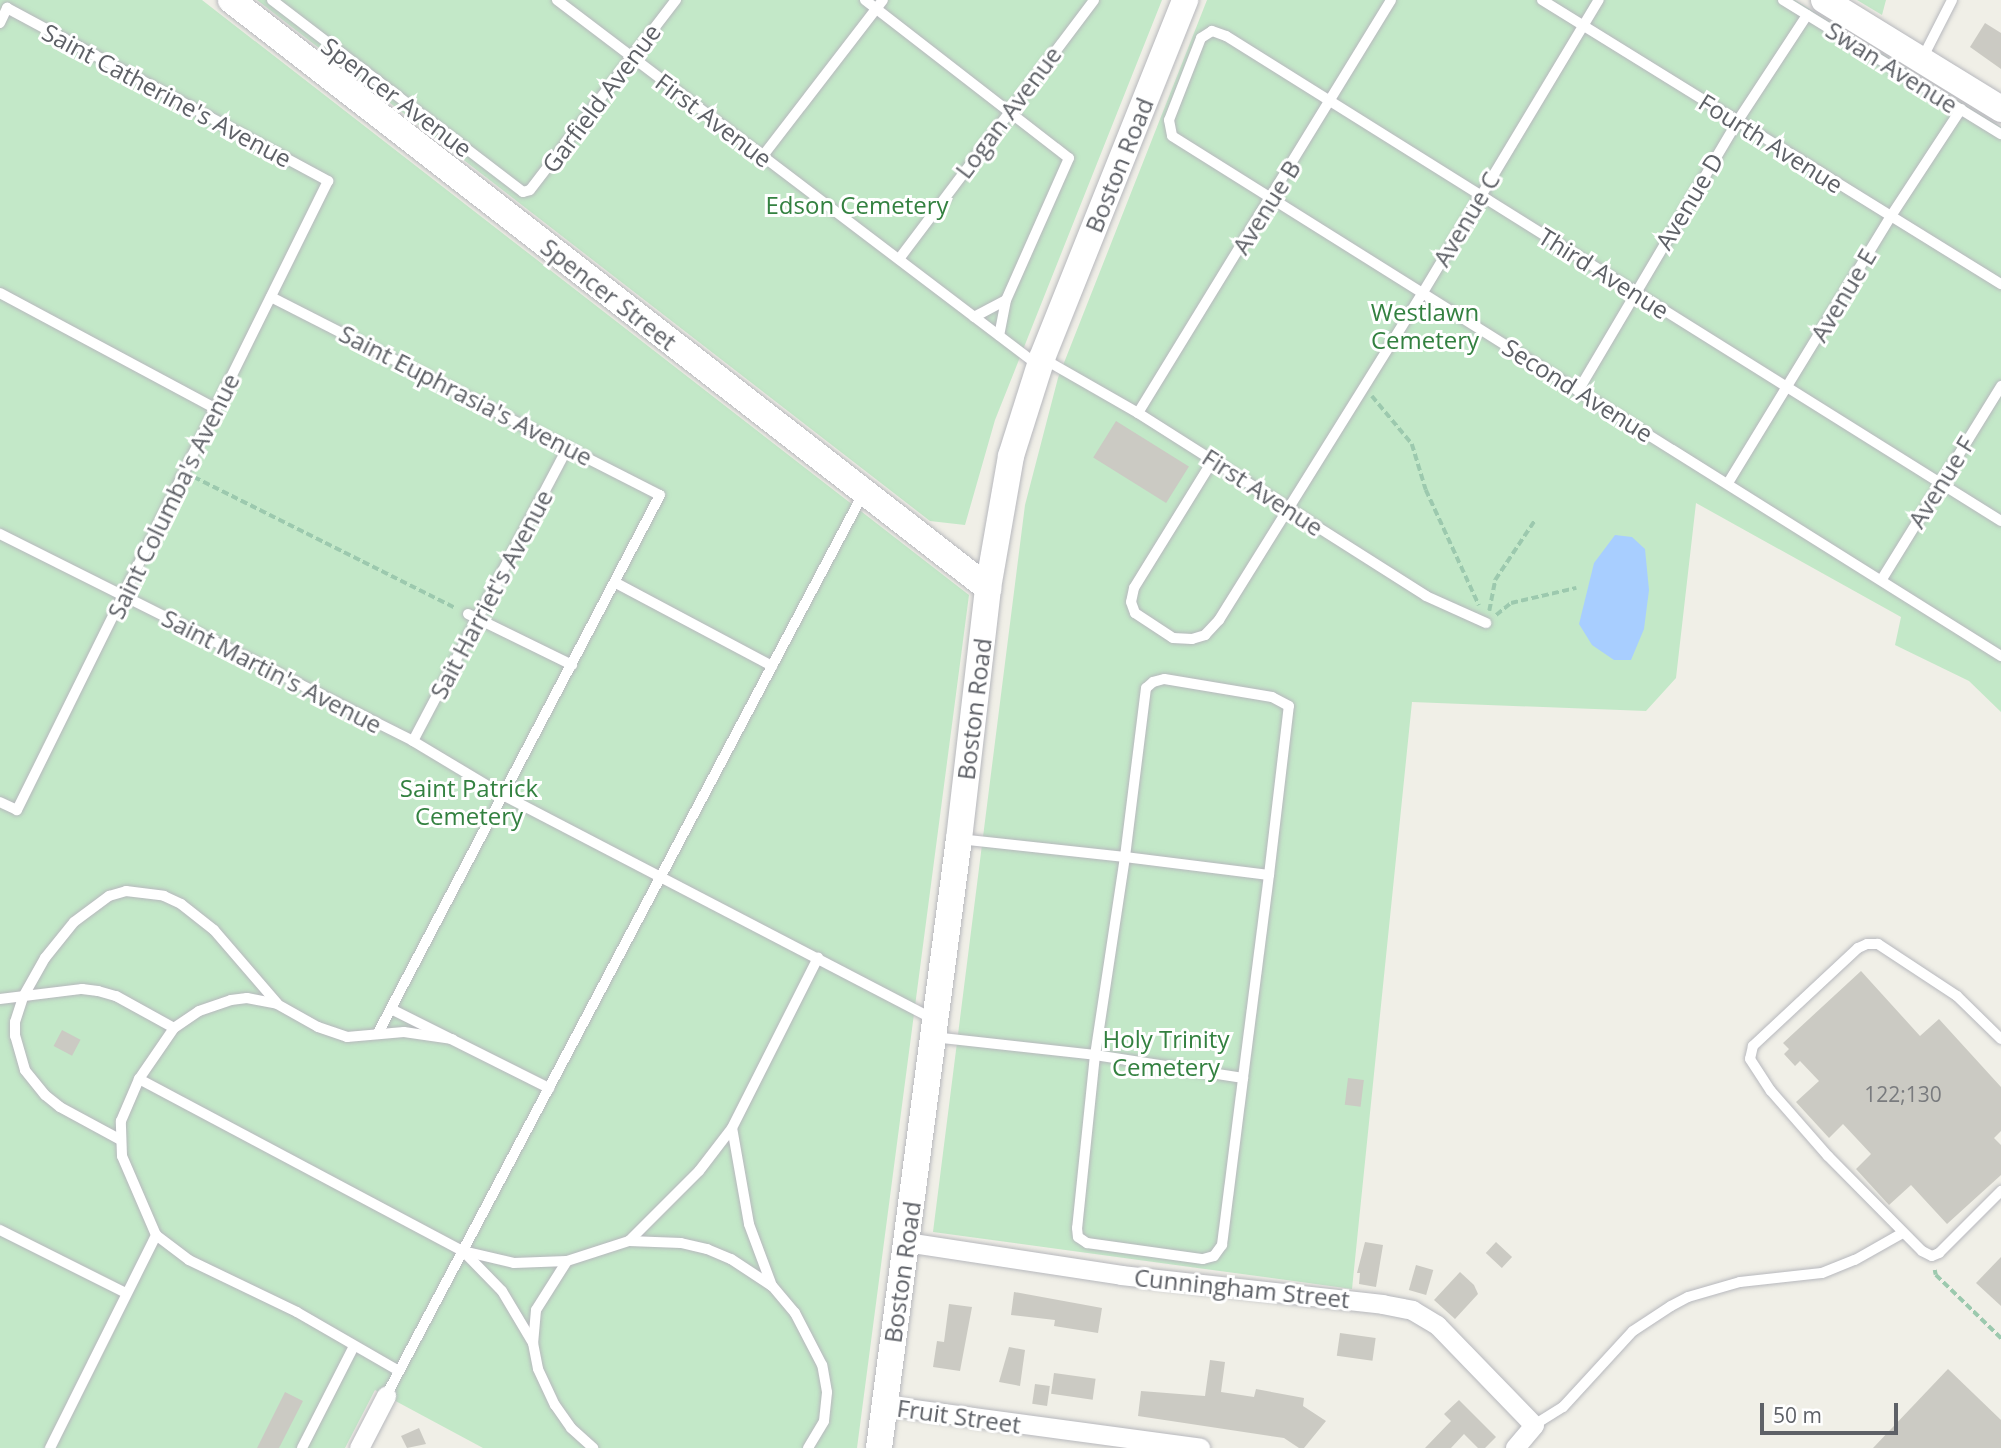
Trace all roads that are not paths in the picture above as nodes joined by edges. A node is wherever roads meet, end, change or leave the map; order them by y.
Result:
1 (231, 0) edge
2 (272, 0) edge
3 (557, 0) edge
4 (676, 0) edge
5 (865, 0) edge
6 (1094, 0) edge
7 (1185, 0) edge
8 (1391, 0) edge
9 (1542, 0) edge
10 (1599, 0) edge
11 (1783, 0) edge
12 (1952, 0) edge
13 (880, 4) edge
14 (1815, 7) edge
15 (0, 23) edge
16 (1584, 25) junction
17 (631, 58) junction
18 (1922, 60) junction
19 (1331, 103) junction
20 (1961, 109) junction
21 (2001, 109) edge
22 (1008, 112) junction
23 (1737, 122) junction
24 (1169, 131) joint
25 (2001, 134) edge
26 (762, 157) junction
27 (328, 181) joint
28 (523, 192) joint
29 (1479, 195) junction
30 (1270, 200) junction
31 (1891, 216) junction
32 (899, 259) junction
33 (2001, 284) edge
34 (0, 293) edge
35 (1633, 293) junction
36 (1422, 294) junction
37 (271, 297) junction
38 (1006, 300) junction
39 (974, 317) junction
40 (999, 335) junction
41 (1041, 362) junction
42 (2001, 386) edge
43 (1788, 387) junction
44 (1578, 391) junction
45 (216, 410) junction
46 (1138, 412) junction
47 (568, 447) junction
48 (1213, 460) junction
49 (1940, 481) junction
50 (1728, 483) junction
51 (864, 492) junction
52 (1287, 508) junction
53 (2001, 521) edge
54 (0, 534) edge
55 (1882, 579) junction
56 (616, 583) junction
57 (988, 588) junction
58 (124, 596) junction
59 (473, 616) junction
60 (1486, 623) road end
61 (2001, 656) edge
62 (572, 666) junction
63 (772, 666) junction
64 (412, 741) junction
65 (503, 795) junction
66 (0, 802) edge
67 (959, 839) junction
68 (1125, 857) junction
69 (1269, 875) junction
70 (661, 877) junction
71 (818, 958) junction
72 (23, 997) junction
73 (0, 999) edge
74 (277, 1004) junction
75 (391, 1009) junction
76 (174, 1028) junction
77 (934, 1028) junction
78 (378, 1033) junction
79 (2001, 1039) edge
80 (452, 1040) junction
81 (1096, 1055) junction
82 (1244, 1078) junction
83 (139, 1079) junction
84 (549, 1088) junction
85 (732, 1128) junction
86 (119, 1139) junction
87 (2001, 1191) edge
88 (0, 1230) edge
89 (1902, 1234) junction
90 (156, 1235) junction
91 (629, 1241) junction
92 (906, 1242) junction
93 (463, 1251) junction
94 (567, 1261) junction
95 (772, 1286) junction
96 (126, 1293) junction
97 (533, 1343) junction
98 (354, 1346) junction
99 (399, 1371) junction
100 (386, 1396) joint
101 (884, 1405) junction
102 (1534, 1425) junction
103 (50, 1448) edge
104 (302, 1448) edge
105 (359, 1448) edge
106 (593, 1448) edge
107 (808, 1448) edge
108 (878, 1448) edge
109 (1200, 1448) edge
110 (1515, 1448) edge

1 - 51 main road, Spencer Street
2 - 28 lane, Spencer Avenue
3 - 17 lane, First Avenue
4 - 17 lane, Garfield Avenue
5 - 13 lane
6 - 22 lane, Logan Avenue
7 - 41 main road, Boston Road
8 - 19 lane, Avenue B
9 - 16 lane, Fourth Avenue
10 - 16 lane, Avenue C
11 - 14 lane, Swan Avenue
12 - 18 lane
13 - 22 lane
13 - 26 lane
14 - 18 main road
14 - 20 lane, Swan Avenue
14 - 23 lane, Avenue D
15 - 27 lane, Saint Catherine's Avenue
16 - 23 lane, Fourth Avenue
16 - 29 lane, Avenue C
17 - 26 lane, First Avenue
17 - 28 lane, Garfield Avenue
18 - 21 main road
19 - 24 lane, Third Avenue
19 - 29 lane, Third Avenue
19 - 30 lane, Avenue B
20 - 25 lane, Swan Avenue
20 - 31 lane, Avenue E
22 - 32 lane, Logan Avenue
22 - 38 lane
23 - 31 lane, Fourth Avenue
23 - 35 lane, Avenue D
24 - 30 lane, Second Avenue
26 - 32 lane, First Avenue
27 - 37 lane, Saint Columba's Avenue
29 - 35 lane, Third Avenue
29 - 36 lane, Avenue C
30 - 36 lane, Second Avenue
30 - 46 lane, Avenue B
31 - 33 lane, Fourth Avenue
31 - 43 lane, Avenue E
32 - 39 lane, First Avenue
34 - 45 lane
35 - 43 lane, Third Avenue
35 - 44 lane, Avenue D
36 - 44 lane, Second Avenue
36 - 52 lane, Avenue C
37 - 45 lane, Saint Columba's Avenue
37 - 47 lane, Saint Euphrasia's Avenue
38 - 39 lane
38 - 40 lane
39 - 40 lane, First Avenue
40 - 41 lane, First Avenue
41 - 46 lane, First Avenue
41 - 57 main road, Boston Road
42 - 49 lane, Avenue F
43 - 49 lane, Third Avenue
43 - 50 lane, Avenue E
44 - 50 lane, Second Avenue
45 - 58 lane, Saint Columba's Avenue
46 - 48 lane, First Avenue
47 - 56 lane, Saint Euphrasia's Avenue
47 - 59 lane, Sait Harriet's Avenue
48 - 52 lane, First Avenue
48 - 52 lane, Avenue C
49 - 53 lane, Third Avenue
49 - 55 lane, Avenue F
50 - 55 lane, Second Avenue
51 - 57 main road, Spencer Street
51 - 63 lane
52 - 60 lane, First Avenue
54 - 58 lane, Saint Martin's Avenue
55 - 61 lane, Second Avenue
56 - 62 lane
56 - 63 lane
57 - 67 main road, Boston Road
58 - 64 lane, Saint Martin's Avenue
58 - 66 lane, Saint Columba's Avenue
59 - 62 lane
59 - 64 lane, Sait Harriet's Avenue
62 - 65 lane
63 - 70 lane
64 - 65 lane, Saint Martin's Avenue
65 - 70 lane, Saint Martin's Avenue
65 - 75 lane
67 - 68 lane
67 - 77 main road, Boston Road
68 - 69 lane
68 - 69 lane
68 - 81 lane
69 - 82 lane
70 - 71 lane, Saint Martin's Avenue
70 - 84 lane
71 - 77 lane, Saint Martin's Avenue
71 - 85 lane
72 - 73 lane
72 - 74 lane
72 - 76 lane
72 - 86 lane
74 - 76 lane
74 - 78 lane
75 - 78 lane
75 - 80 lane
76 - 83 lane
77 - 81 lane
77 - 92 main road, Boston Road
78 - 80 lane
79 - 89 lane
80 - 84 lane
81 - 82 lane
81 - 82 lane
83 - 86 lane
83 - 93 lane
84 - 93 lane
85 - 91 lane
85 - 95 lane
86 - 90 lane
87 - 89 lane
88 - 96 lane
89 - 102 lane
90 - 96 lane
90 - 98 lane
91 - 94 lane
91 - 95 lane
92 - 101 main road, Boston Road
92 - 102 street, Cunningham Street
93 - 94 lane
93 - 97 lane
93 - 99 lane
94 - 97 lane
95 - 107 lane
96 - 103 lane
97 - 106 lane
98 - 99 lane
98 - 104 lane
99 - 100 lane
100 - 105 street
101 - 108 main road, Boston Road
101 - 109 street, Fruit Street
102 - 110 street

